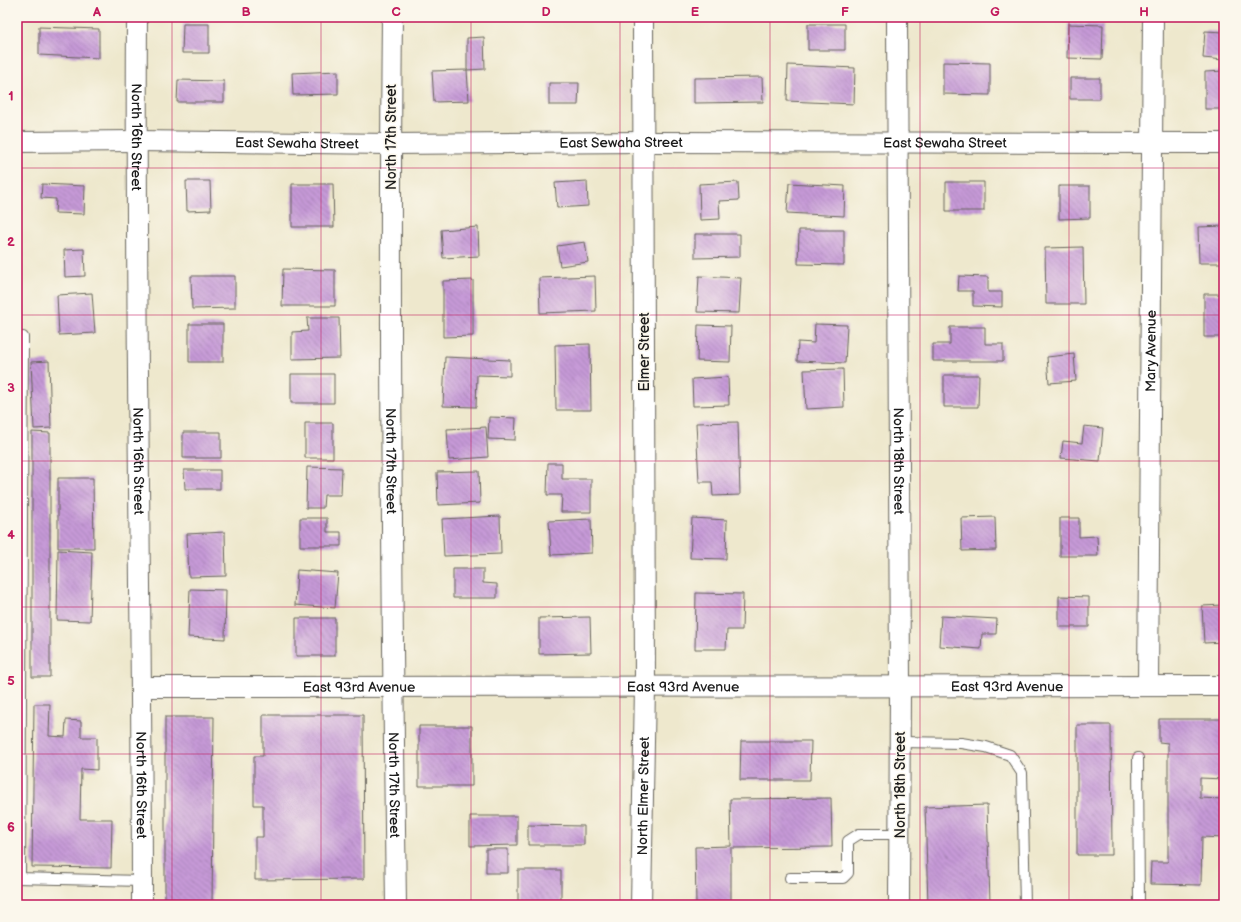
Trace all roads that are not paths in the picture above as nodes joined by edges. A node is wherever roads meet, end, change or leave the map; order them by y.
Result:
1 (137, 17) edge
2 (392, 17) edge
3 (643, 17) edge
4 (897, 17) edge
5 (1153, 17) edge
6 (136, 141) junction
7 (17, 142) edge
8 (643, 142) junction
9 (897, 142) junction
10 (1152, 143) junction
11 (1224, 143) edge
12 (391, 144) junction
13 (17, 337) edge
14 (1148, 685) junction
15 (393, 686) junction
16 (900, 686) junction
17 (1224, 686) edge
18 (141, 687) junction
19 (645, 687) junction
20 (19, 688) edge
21 (900, 742) junction
22 (1138, 758) dead end
23 (899, 834) junction
24 (19, 878) edge
25 (790, 878) dead end
26 (142, 881) junction
27 (142, 905) edge
28 (396, 905) edge
29 (642, 905) edge
30 (899, 905) edge
31 (1025, 905) edge
32 (1139, 905) edge

1 - 6 street, North 16th Street
2 - 12 street, North 17th Street
3 - 8 street, Elmer Street
4 - 9 street, North 18th Street
5 - 10 street, Mary Avenue
6 - 7 street, East Sewaha Street
6 - 12 street, East Sewaha Street
6 - 18 street, North 16th Street
8 - 9 street, East Sewaha Street
8 - 12 street, East Sewaha Street
8 - 19 street, Elmer Street
9 - 10 street, East Sewaha Street
9 - 16 street, North 18th Street
10 - 11 street, East Sewaha Street
10 - 14 street, Mary Avenue
12 - 15 street, North 17th Street
13 - 20 lane
14 - 16 street, East 93rd Avenue
14 - 17 street, East 93rd Avenue
15 - 18 street, East 93rd Avenue
15 - 19 street, East 93rd Avenue
15 - 28 street, North 17th Street
16 - 19 street, East 93rd Avenue
16 - 21 street, North 18th Street
18 - 26 street, North 16th Street
19 - 29 street, North Elmer Street
20 - 24 lane
21 - 23 street, North 18th Street
21 - 31 lane
22 - 32 lane
23 - 25 lane
23 - 30 street, North 18th Street
24 - 26 lane
26 - 27 street, North 16th Street

